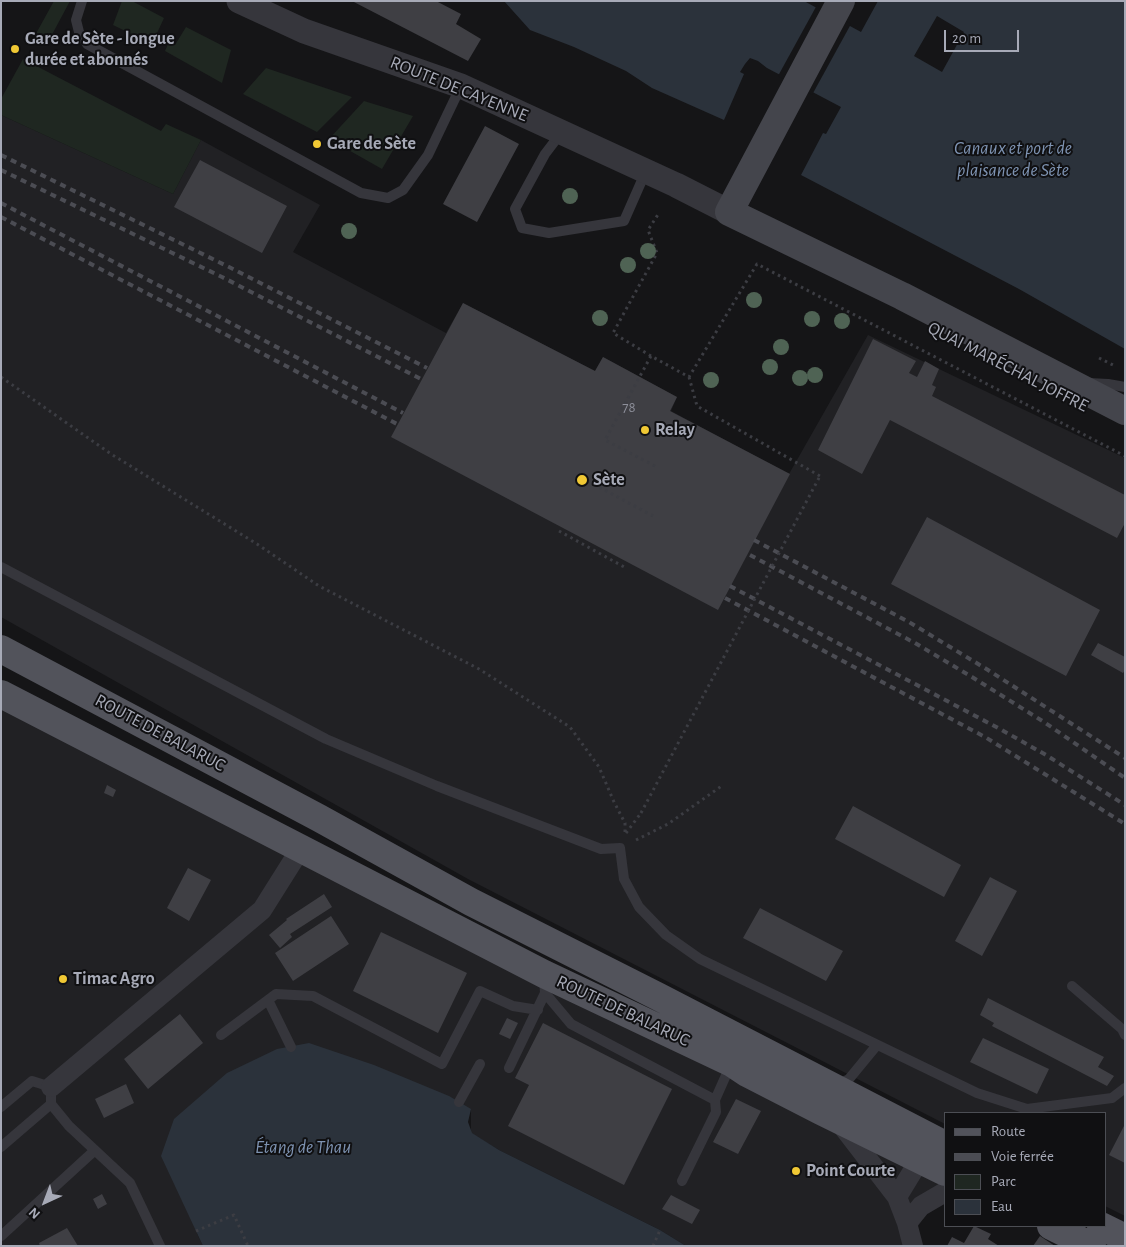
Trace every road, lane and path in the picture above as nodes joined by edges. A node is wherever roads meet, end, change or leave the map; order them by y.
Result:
1 (82, 1) edge
2 (239, 1) edge
3 (841, 1) edge
4 (461, 86) junction
5 (562, 132) junction
6 (646, 171) junction
7 (729, 212) junction
8 (659, 213) dead end
9 (902, 296) junction
10 (651, 356) junction
11 (1099, 358) dead end
12 (1116, 366) dead end
13 (1, 377) edge
14 (688, 377) junction
15 (1074, 384) junction
16 (1125, 387) edge
17 (1125, 412) edge
18 (1125, 427) edge
19 (1125, 456) edge
20 (655, 466) dead end
21 (588, 481) dead end
22 (653, 516) dead end
23 (559, 531) dead end
24 (1, 567) edge
25 (626, 568) dead end
26 (1, 649) edge
27 (1, 694) edge
28 (723, 785) dead end
29 (319, 818) junction
30 (625, 834) junction
31 (301, 848) junction
32 (620, 848) junction
33 (544, 983) junction
34 (1072, 986) dead end
35 (268, 1000) junction
36 (538, 1010) junction
37 (221, 1035) dead end
38 (1125, 1036) edge
39 (877, 1045) junction
40 (291, 1047) dead end
41 (749, 1061) junction
42 (480, 1064) dead end
43 (509, 1068) dead end
44 (1125, 1088) edge
45 (51, 1095) junction
46 (715, 1100) junction
47 (459, 1102) dead end
48 (829, 1102) junction
49 (1, 1108) edge
50 (1, 1147) edge
51 (94, 1151) junction
52 (938, 1155) edge
53 (682, 1181) dead end
54 (944, 1193) edge
55 (897, 1197) junction
56 (922, 1206) junction
57 (907, 1223) junction
58 (1053, 1227) edge
59 (1103, 1227) edge
60 (660, 1230) dead end
61 (196, 1231) dead end
62 (1, 1236) edge
63 (1125, 1238) edge
64 (160, 1246) edge
65 (248, 1246) edge
66 (652, 1246) edge
67 (913, 1246) edge
68 (1092, 1246) edge

1 - 4 lane
2 - 4 street, ROUTE DE CAYENNE
3 - 7 main road
4 - 5 street, ROUTE DE CAYENNE
5 - 6 street, ROUTE DE CAYENNE
5 - 6 lane
6 - 7 street, ROUTE DE CAYENNE
7 - 9 main road, QUAI MARÉCHAL JOFFRE
8 - 10 path
9 - 15 main road, QUAI MARÉCHAL JOFFRE
9 - 18 main road, QUAI MARÉCHAL JOFFRE
10 - 14 path
10 - 20 path
11 - 12 path
13 - 30 path
14 - 19 path
14 - 30 path, bridge
15 - 16 lane, QUAI MARÉCHAL JOFFRE
15 - 17 main road, QUAI MARÉCHAL JOFFRE
21 - 22 path
23 - 25 path
24 - 32 lane
26 - 29 main road, ROUTE DE BALARUC
27 - 31 main road, ROUTE DE BALARUC
28 - 32 path
29 - 31 main road
29 - 41 main road, ROUTE DE BALARUC
30 - 32 path
31 - 33 main road, ROUTE DE BALARUC
31 - 45 street
32 - 39 lane
33 - 36 lane
33 - 41 main road, ROUTE DE BALARUC
33 - 46 lane
34 - 38 lane
35 - 36 lane
35 - 37 lane
35 - 40 lane
36 - 43 lane
39 - 44 lane
39 - 48 lane
41 - 46 lane
41 - 48 main road, ROUTE DE BALARUC
42 - 47 lane
45 - 49 lane
45 - 50 lane
45 - 51 lane
46 - 53 lane
48 - 52 main road, ROUTE DE BALARUC
48 - 55 street
51 - 62 lane
51 - 64 lane
52 - 55 street
52 - 56 street
54 - 56 street
55 - 57 street
56 - 57 street
57 - 67 street
58 - 68 main road
59 - 63 main road
60 - 66 path
61 - 65 path

